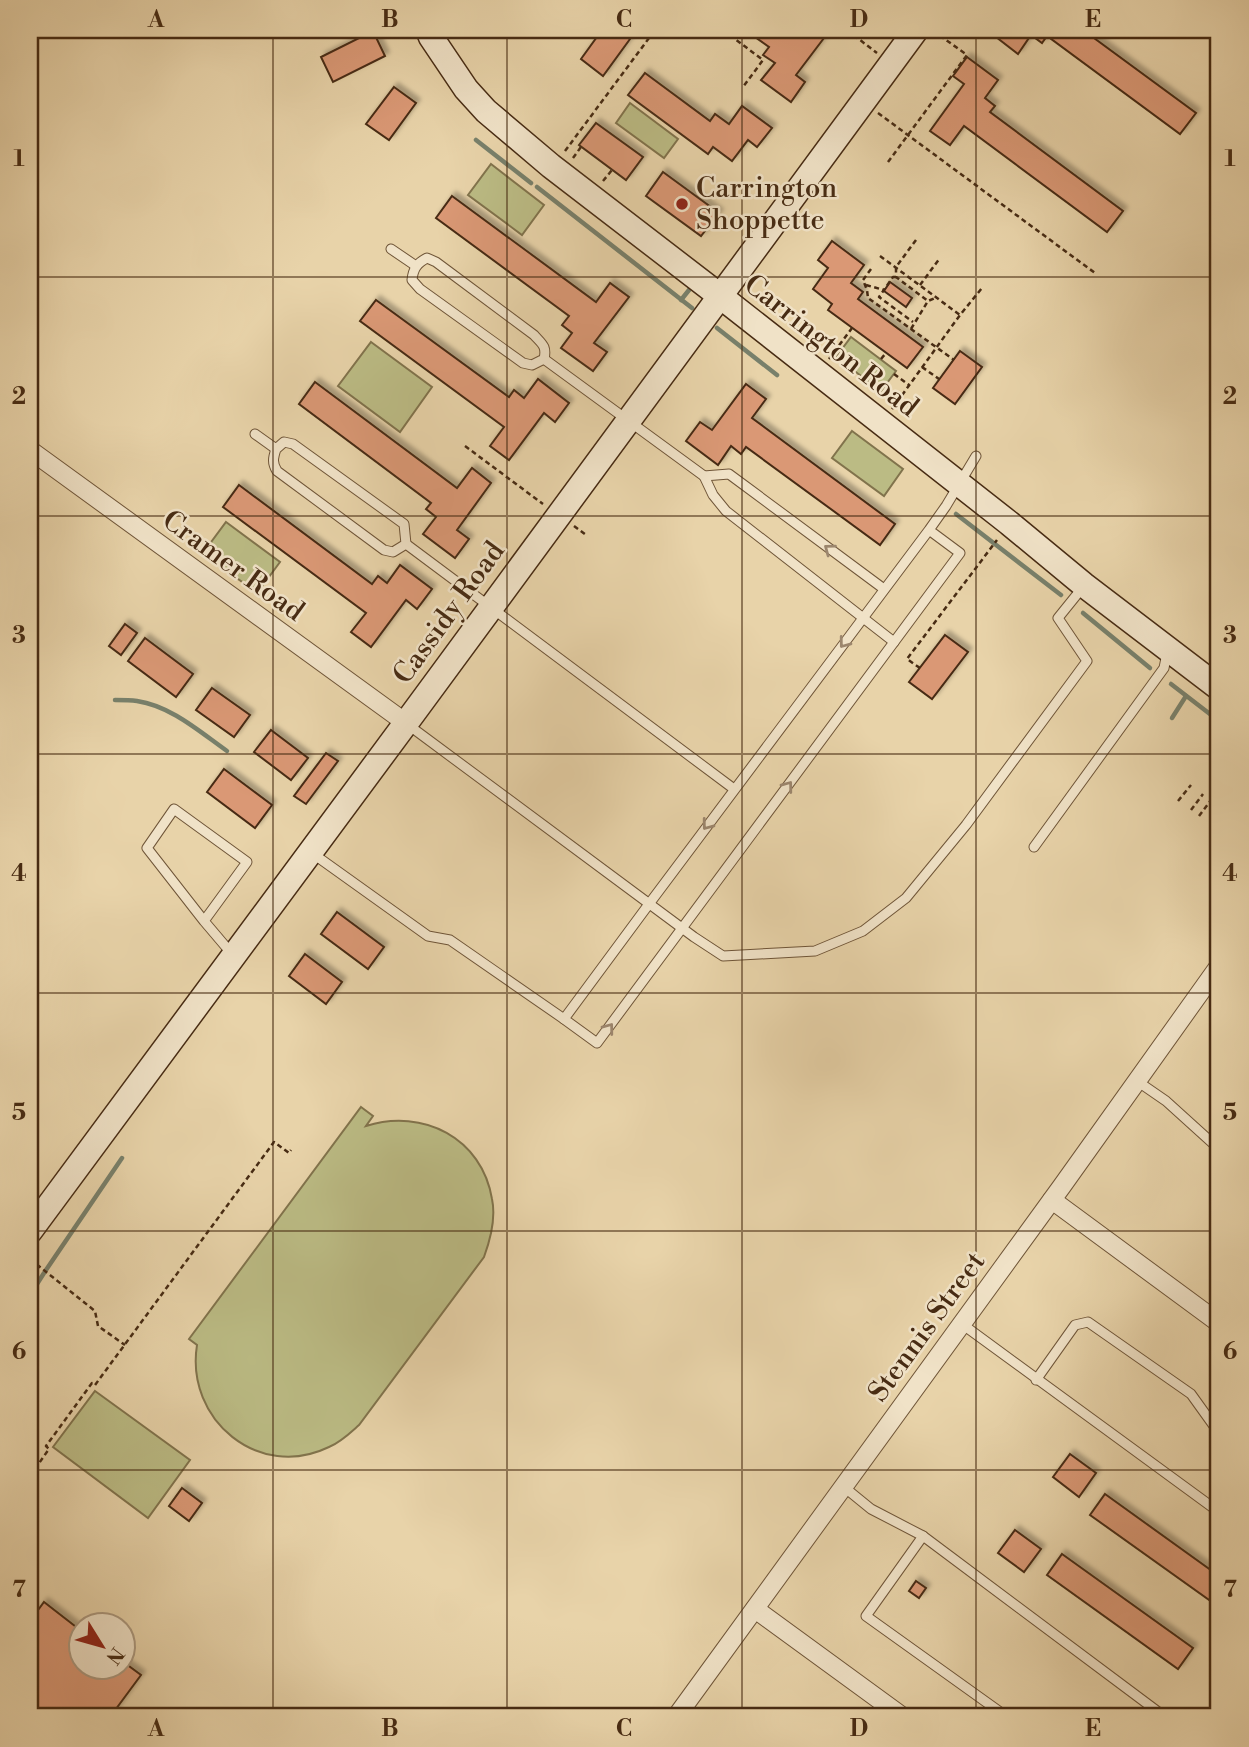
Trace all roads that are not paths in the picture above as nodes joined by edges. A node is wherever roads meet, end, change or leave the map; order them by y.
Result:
1 (428, 30) edge
2 (916, 30) edge
3 (391, 249) dead end
4 (416, 266) junction
5 (720, 296) junction
6 (544, 359) junction
7 (627, 422) junction
8 (256, 434) dead end
9 (276, 449) junction
10 (30, 450) edge
11 (976, 456) dead end
12 (704, 477) junction
13 (958, 484) junction
14 (929, 530) junction
15 (406, 544) junction
16 (1084, 585) junction
17 (884, 589) junction
18 (490, 608) junction
19 (862, 618) junction
20 (894, 642) junction
21 (1167, 648) junction
22 (1219, 688) edge
23 (406, 723) junction
24 (734, 789) junction
25 (1034, 847) dead end
26 (310, 852) junction
27 (649, 904) junction
28 (204, 921) junction
29 (682, 929) junction
30 (233, 956) junction
31 (1219, 966) edge
32 (564, 1019) junction
33 (1138, 1081) junction
34 (1219, 1149) edge
35 (1052, 1200) junction
36 (30, 1231) edge
37 (1219, 1323) edge
38 (962, 1324) junction
39 (1036, 1380) junction
40 (1219, 1433) edge
41 (844, 1487) junction
42 (1219, 1512) edge
43 (923, 1536) junction
44 (755, 1609) junction
45 (676, 1717) edge
46 (903, 1717) edge
47 (1007, 1717) edge
48 (1165, 1717) edge

1 - 5 street, Carrington Road
2 - 5 street, Cassidy Road
3 - 4 lane
4 - 6 lane
4 - 6 lane
5 - 7 street, Cassidy Road
5 - 13 street, Carrington Road
6 - 7 lane
7 - 12 lane
7 - 18 street, Cassidy Road
8 - 9 lane
9 - 15 lane
9 - 15 lane
10 - 23 street, Cramer Road
11 - 13 lane
17 -> 12 lane
12 - 19 lane
13 - 14 lane
13 - 16 street, Carrington Road
14 - 17 lane
14 - 20 lane
15 - 18 lane
16 - 21 street, Carrington Road
16 - 29 lane
17 - 19 lane
18 - 23 street, Cassidy Road
18 - 24 lane
19 - 20 lane
19 -> 24 lane
29 -> 20 lane
21 - 22 street, Carrington Road
21 - 25 lane
23 - 26 street, Cassidy Road
23 - 27 lane
24 -> 27 lane
26 - 30 street, Cassidy Road
26 - 32 lane
27 - 29 lane
27 - 32 lane
28 - 28 lane
28 - 30 lane
32 -> 29 lane
30 - 36 street, Cassidy Road
31 - 33 street, Stennis Street
33 - 34 lane
33 - 35 street, Stennis Street
35 - 37 street
35 - 38 street, Stennis Street
38 - 39 lane
38 - 41 street, Stennis Street
39 - 40 lane
39 - 42 lane
41 - 43 lane
41 - 44 street, Stennis Street
43 - 47 lane
43 - 48 lane
44 - 45 street, Stennis Street
44 - 46 street

